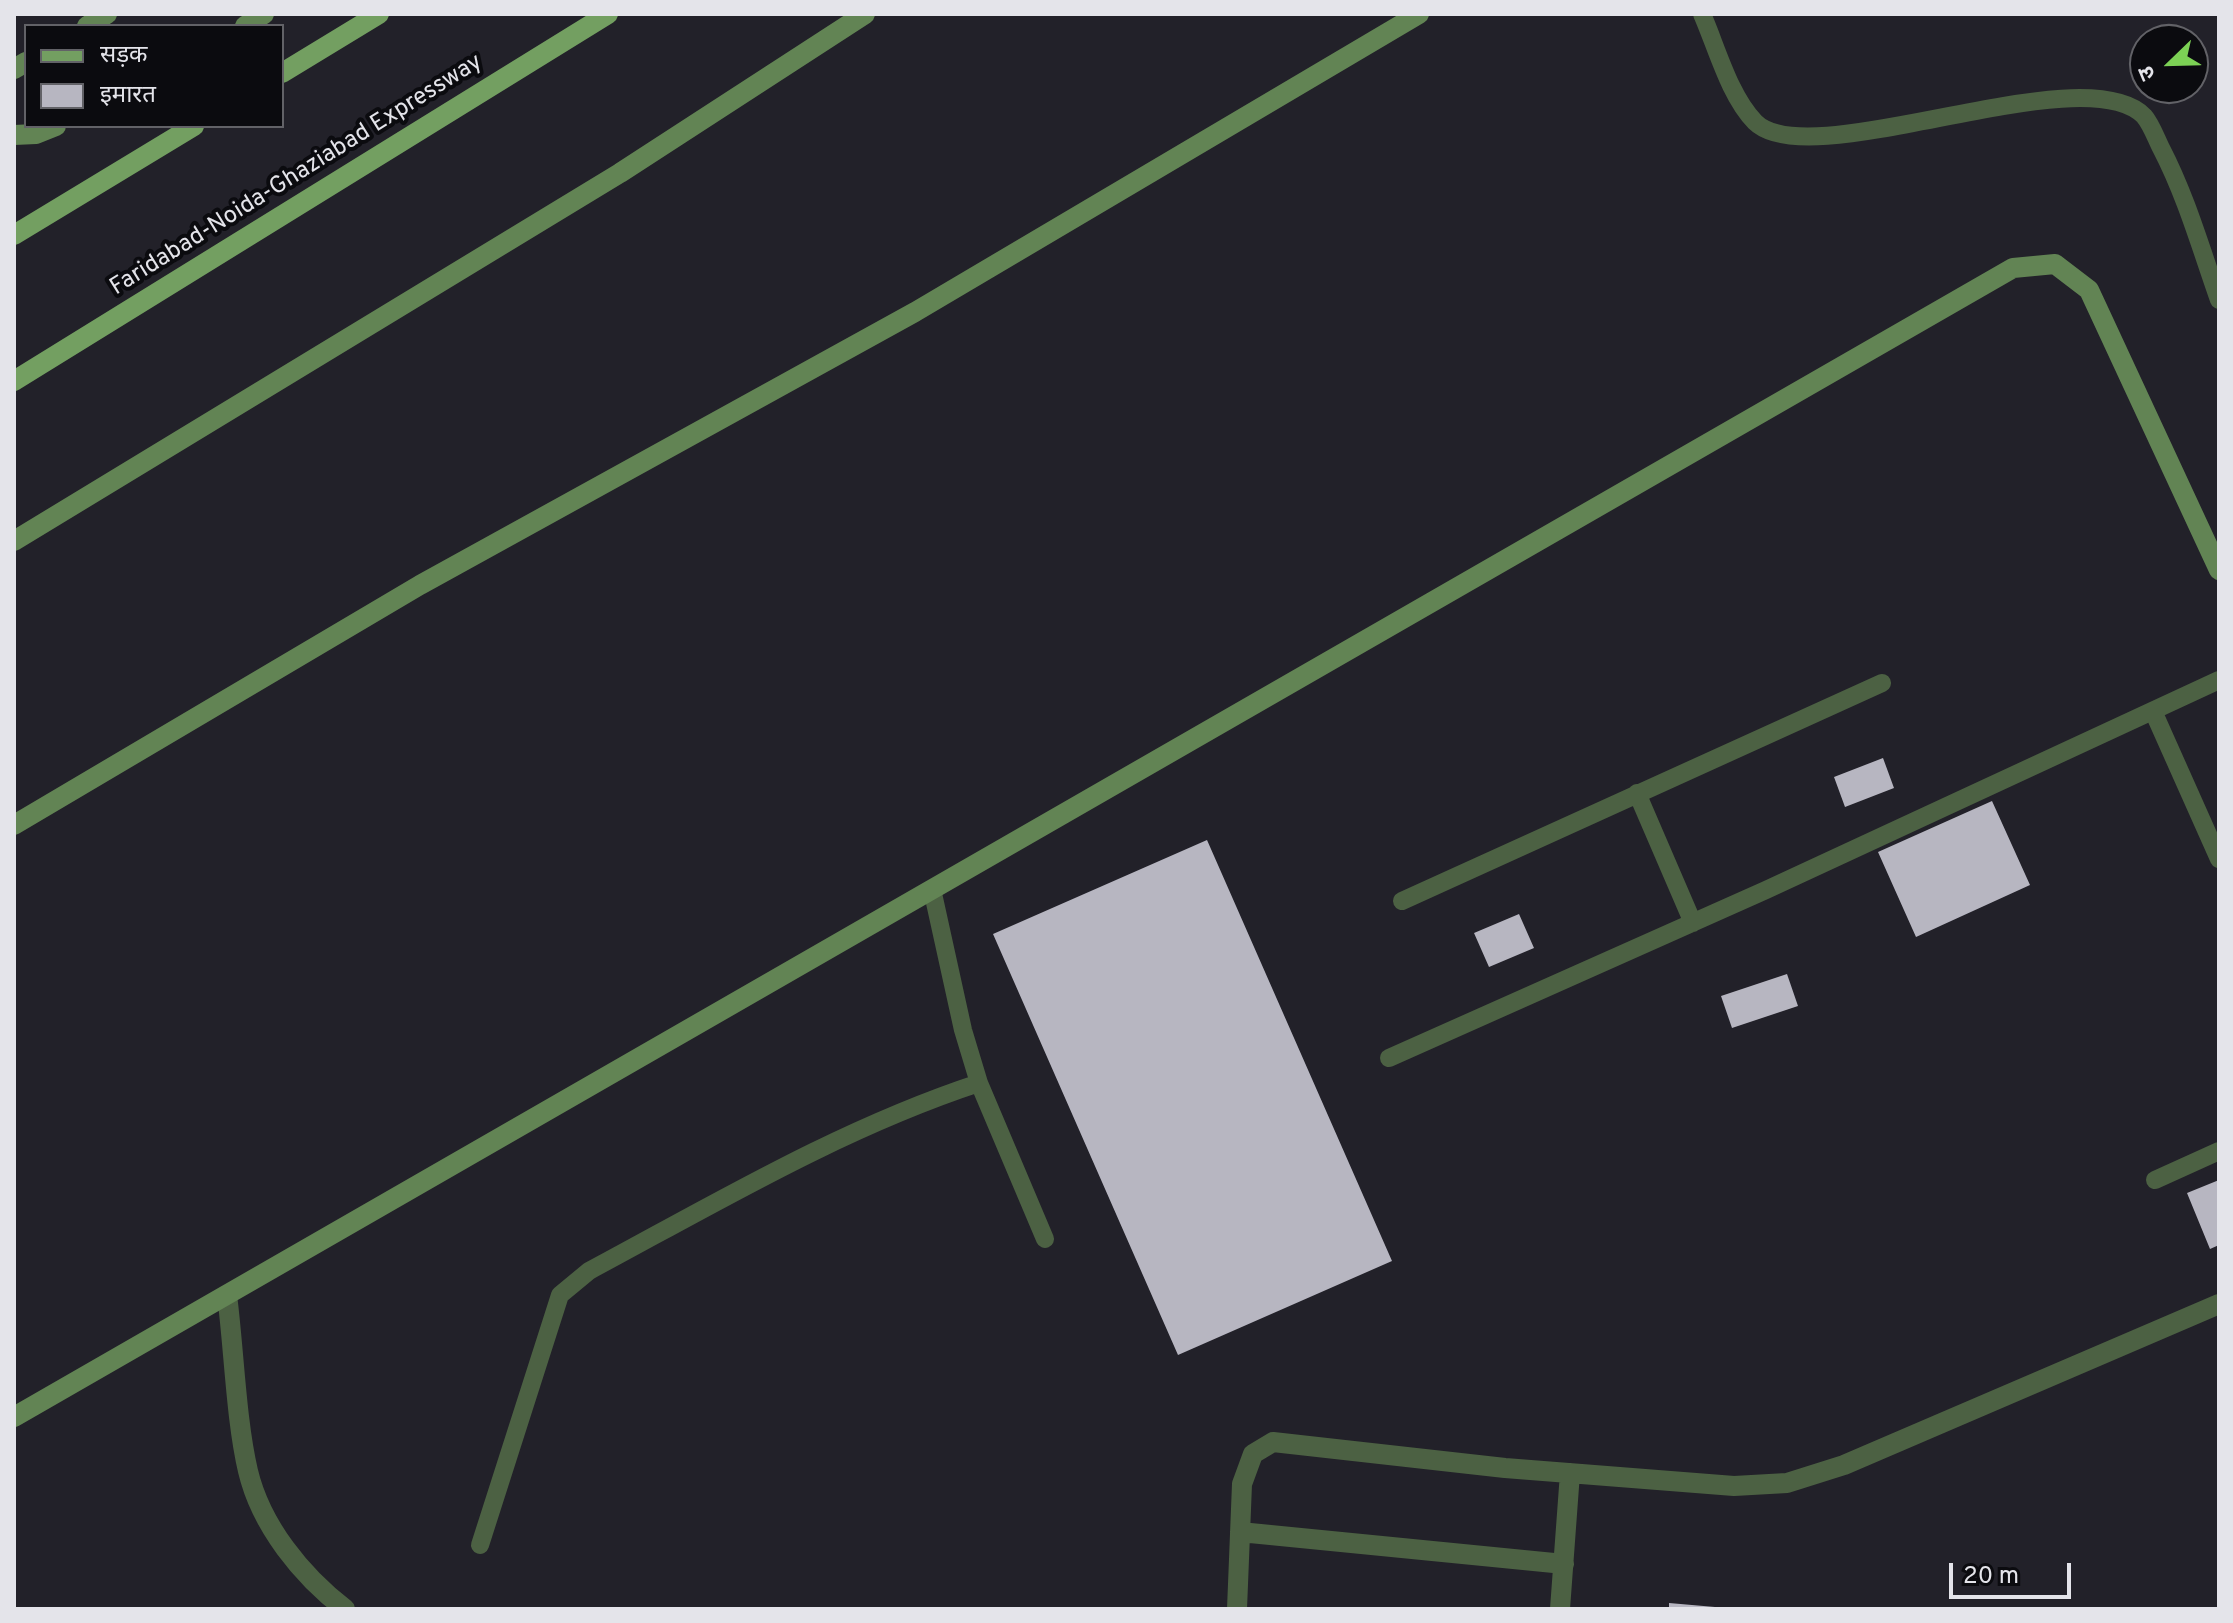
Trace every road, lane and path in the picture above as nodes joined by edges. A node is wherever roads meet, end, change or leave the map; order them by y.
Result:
1 (379, 14) edge
2 (608, 14) edge
3 (865, 14) edge
4 (1419, 14) edge
5 (1702, 14) edge
6 (284, 72) edge
7 (51, 128) edge
8 (191, 128) edge
9 (14, 135) edge
10 (14, 235) edge
11 (2219, 300) edge
12 (14, 381) edge
13 (14, 541) edge
14 (2219, 570) edge
15 (2219, 680) edge
16 (1882, 683) dead end
17 (2153, 711) junction
18 (1637, 793) junction
19 (14, 825) edge
20 (2219, 859) edge
21 (932, 889) junction
22 (1402, 901) dead end
23 (1693, 923) junction
24 (1389, 1058) dead end
25 (979, 1083) junction
26 (2219, 1151) edge
27 (2155, 1180) dead end
28 (1045, 1239) dead end
29 (227, 1295) junction
30 (2219, 1304) edge
31 (14, 1417) edge
32 (1570, 1473) junction
33 (1240, 1532) junction
34 (480, 1545) dead end
35 (1564, 1564) junction
36 (345, 1609) edge
37 (1237, 1609) edge
38 (1560, 1609) edge

1 - 6 main road
2 - 12 main road, Faridabad-Noida-Ghaziabad Expressway
3 - 13 street
4 - 19 street
5 - 11 lane
7 - 9 street
8 - 10 main road
14 - 21 street
15 - 17 lane
16 - 18 lane
17 - 20 lane
17 - 23 lane
18 - 22 lane
18 - 23 lane
21 - 25 lane
21 - 29 street
23 - 24 lane
25 - 28 lane
25 - 34 lane
26 - 27 lane
29 - 31 street
29 - 36 street
30 - 32 street
32 - 33 street
32 - 35 street
33 - 35 street
33 - 37 street
35 - 38 street

